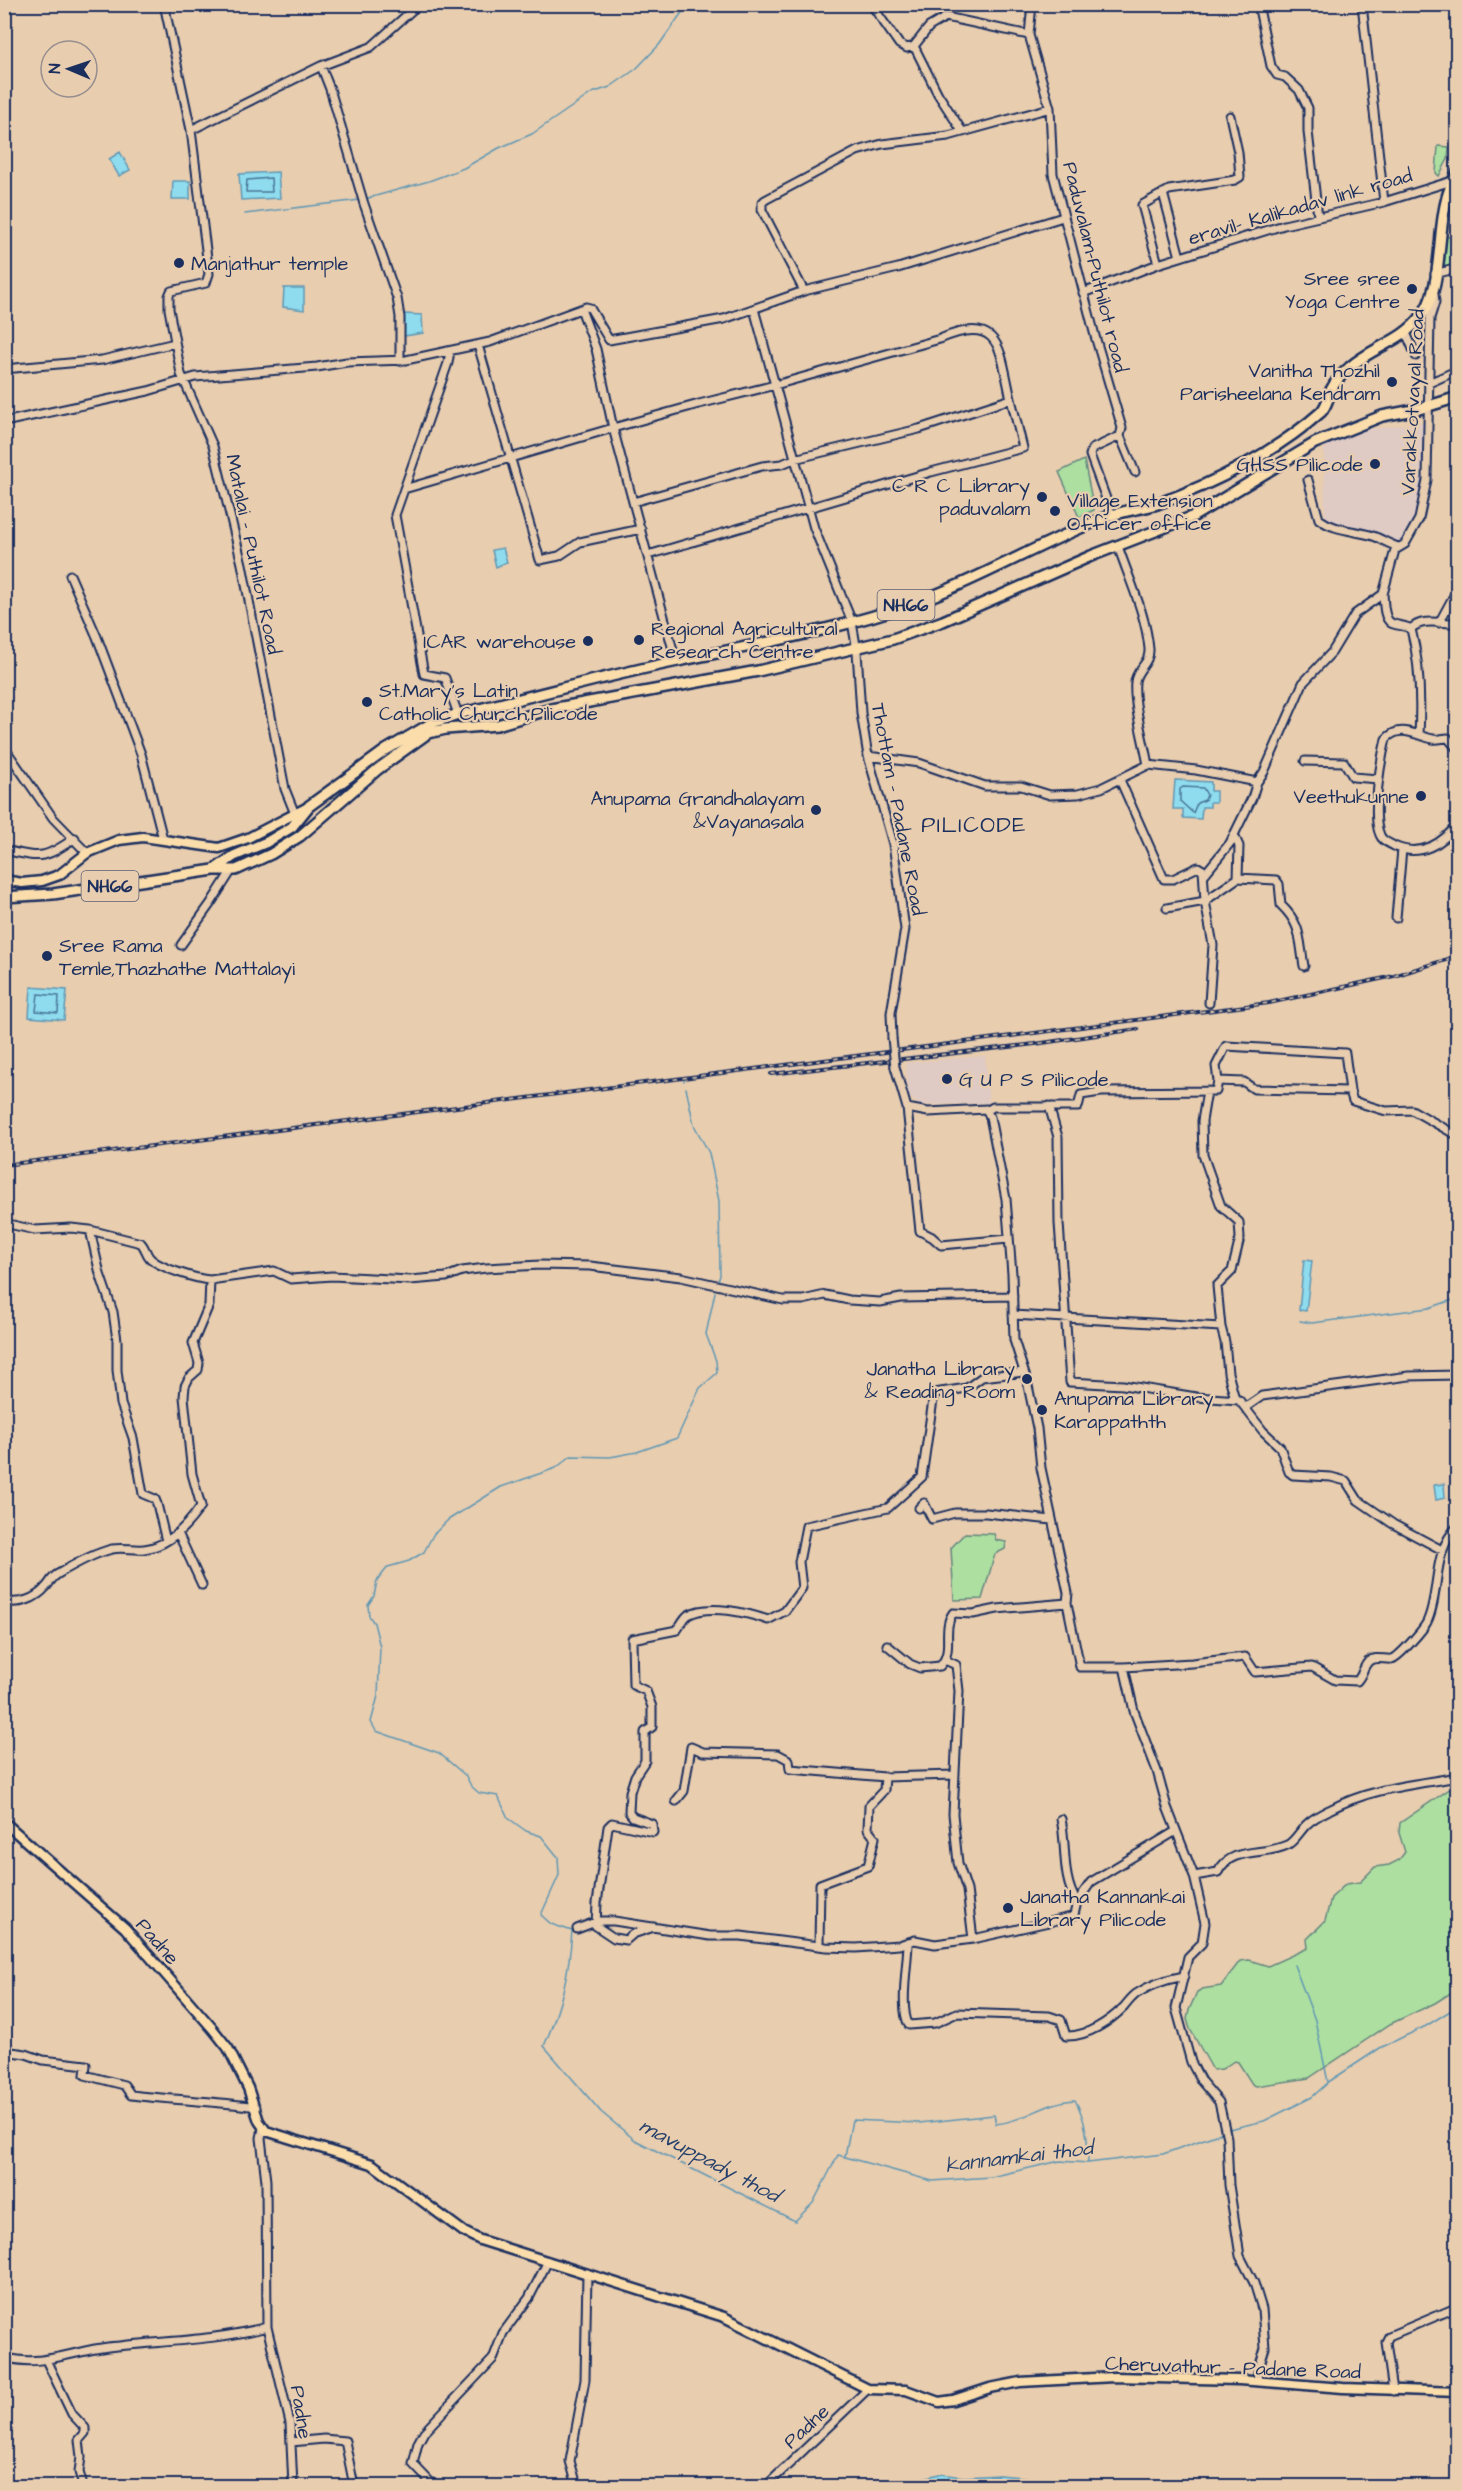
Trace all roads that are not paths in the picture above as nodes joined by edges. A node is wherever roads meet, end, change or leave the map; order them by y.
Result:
1 (164, 4) edge
2 (419, 4) edge
3 (871, 4) edge
4 (1032, 4) edge
5 (1258, 4) edge
6 (1362, 4) edge
7 (1029, 35) junction
8 (914, 46) junction
9 (321, 66) junction
10 (1050, 108) junction
11 (1230, 116) dead end
12 (191, 130) junction
13 (962, 131) junction
14 (1458, 172) edge
15 (1452, 182) junction
16 (1163, 193) junction
17 (1384, 202) junction
18 (1063, 217) junction
19 (1318, 217) junction
20 (1180, 257) junction
21 (1158, 264) junction
22 (1458, 268) edge
23 (1435, 274) junction
24 (804, 291) junction
25 (1432, 292) junction
26 (1083, 293) junction
27 (581, 309) junction
28 (754, 309) junction
29 (1404, 333) junction
30 (175, 343) junction
31 (478, 345) junction
32 (450, 351) junction
33 (1416, 356) dead end
34 (400, 361) junction
35 (4, 369) edge
36 (1458, 370) edge
37 (182, 381) junction
38 (1429, 382) junction
39 (775, 386) junction
40 (1458, 397) edge
41 (1011, 399) junction
42 (1428, 406) junction
43 (4, 422) edge
44 (613, 428) junction
45 (1120, 436) junction
46 (510, 457) junction
47 (794, 459) junction
48 (1135, 472) dead end
49 (1308, 480) dead end
50 (404, 489) junction
51 (633, 502) junction
52 (808, 508) junction
53 (1112, 515) junction
54 (641, 529) junction
55 (1118, 546) junction
56 (1399, 547) junction
57 (648, 555) junction
58 (70, 575) dead end
59 (1458, 588) edge
60 (1383, 594) junction
61 (852, 622) junction
62 (1439, 623) junction
63 (1458, 623) edge
64 (1411, 629) junction
65 (857, 648) junction
66 (676, 661) junction
67 (458, 714) junction
68 (1419, 735) junction
69 (4, 747) edge
70 (1458, 750) edge
71 (868, 756) junction
72 (1305, 761) dead end
73 (1148, 765) junction
74 (1379, 779) junction
75 (1120, 780) junction
76 (1257, 782) junction
77 (309, 806) junction
78 (295, 814) junction
79 (1458, 823) edge
80 (1234, 835) junction
81 (75, 838) junction
82 (163, 839) junction
83 (1402, 849) junction
84 (4, 850) edge
85 (87, 853) junction
86 (214, 870) junction
87 (232, 870) junction
88 (1204, 874) junction
89 (1238, 878) junction
90 (4, 880) edge
91 (4, 897) edge
92 (1205, 901) junction
93 (1167, 908) dead end
94 (1396, 918) dead end
95 (181, 945) dead end
96 (1304, 966) dead end
97 (1209, 1003) dead end
98 (1218, 1081) junction
99 (1350, 1090) junction
100 (1207, 1091) junction
101 (1049, 1106) junction
102 (907, 1108) junction
103 (988, 1110) junction
104 (1458, 1136) edge
105 (4, 1223) edge
106 (90, 1230) junction
107 (1009, 1239) junction
108 (210, 1280) junction
109 (1013, 1296) junction
110 (1013, 1315) junction
111 (1066, 1318) junction
112 (1221, 1327) junction
113 (1024, 1372) junction
114 (1458, 1375) edge
115 (1235, 1399) junction
116 (1246, 1407) junction
117 (919, 1508) dead end
118 (1052, 1520) junction
119 (1458, 1526) edge
120 (178, 1533) junction
121 (166, 1541) junction
122 (1442, 1550) junction
123 (202, 1585) dead end
124 (4, 1601) edge
125 (1067, 1603) junction
126 (887, 1645) dead end
127 (945, 1660) junction
128 (1124, 1667) junction
129 (954, 1775) junction
130 (885, 1777) junction
131 (1458, 1777) edge
132 (676, 1802) dead end
133 (1061, 1819) dead end
134 (4, 1822) edge
135 (1176, 1831) junction
136 (1194, 1876) junction
137 (1077, 1902) junction
138 (597, 1922) junction
139 (654, 1927) junction
140 (578, 1929) dead end
141 (973, 1939) junction
142 (908, 1942) junction
143 (819, 1946) junction
144 (1184, 1976) junction
145 (4, 2051) edge
146 (256, 2107) junction
147 (263, 2128) junction
148 (548, 2261) junction
149 (587, 2273) junction
150 (1458, 2307) edge
151 (267, 2328) junction
152 (4, 2357) edge
153 (46, 2360) junction
154 (1257, 2381) junction
155 (868, 2389) junction
156 (1393, 2391) junction
157 (1458, 2392) edge
158 (291, 2442) junction
159 (4, 2481) edge
160 (770, 2485) edge
161 (6, 2487) edge
162 (83, 2487) edge
163 (293, 2487) edge
164 (354, 2487) edge
165 (434, 2487) edge
166 (586, 2487) edge

1 - 12 street
2 - 9 street
3 - 8 street
4 - 7 street, Paduvalam-Puthilot road
5 - 19 street
6 - 17 street
7 - 8 street
7 - 10 street, Paduvalam-Puthilot road
8 - 13 street
9 - 12 street
9 - 34 street
10 - 13 street
10 - 18 street, Paduvalam-Puthilot road
11 - 16 street
12 - 30 street, Matalai - Puthilot Road
13 - 24 street
14 - 15 highway, NH66
15 - 17 street, eravil- Kalikadav link road
15 - 23 highway, NH66
16 - 20 street
16 - 21 street
17 - 19 street, eravil- Kalikadav link road
18 - 24 street
18 - 26 street, Paduvalam-Puthilot road
19 - 20 street, eravil- Kalikadav link road
20 - 21 street, eravil- Kalikadav link road
21 - 26 street, eravil- Kalikadav link road
22 - 23 street
23 - 25 highway, NH66
24 - 28 street
25 - 29 highway, NH66
25 - 38 street, Varakkotvayal Road
26 - 45 street, Paduvalam-Puthilot road
27 - 28 street
27 - 31 street
27 - 44 street
28 - 39 street, Thottam - Padane Road
29 - 33 street
29 - 53 highway, NH66
30 - 35 street
30 - 37 street, Matalai - Puthilot Road
31 - 32 street
31 - 46 street
32 - 34 street
32 - 50 street
34 - 37 street
36 - 38 street
37 - 43 street
37 - 78 street, Matalai - Puthilot Road
38 - 42 street, Varakkotvayal Road
39 - 41 street
39 - 44 street
39 - 47 street, Thottam - Padane Road
40 - 42 highway, NH66
41 - 47 street
41 - 52 street
42 - 55 highway, NH66
42 - 56 street, Varakkotvayal Road
44 - 46 street
44 - 51 street
45 - 48 street, Paduvalam-Puthilot road
45 - 53 street
46 - 50 street
46 - 54 street
47 - 51 street
47 - 52 street, Thottam - Padane Road
49 - 56 street
50 - 67 street
51 - 54 street
52 - 57 street
52 - 61 street, Thottam - Padane Road
53 - 61 highway, NH66
54 - 57 street
55 - 65 highway, NH66
55 - 73 street
56 - 60 street, Varakkotvayal Road
57 - 66 street
58 - 82 street
59 - 62 street
60 - 64 street
60 - 76 street
61 - 65 street, Thottam - Padane Road
61 - 66 highway, NH66
62 - 63 street
62 - 64 street
64 - 68 street
65 - 71 street, Thottam - Padane Road
65 - 87 highway, NH66
66 - 67 highway, NH66
67 - 77 highway, NH66
68 - 70 street
68 - 74 street
69 - 81 street
71 - 75 street
71 - 102 street, Thottam - Padane Road, bridge
72 - 74 street
73 - 75 street
73 - 76 street
74 - 83 street
75 - 88 street
76 - 80 street
77 - 78 main road, NH66
77 - 86 highway, NH66
78 - 82 main road, NH66
79 - 83 street
80 - 88 street
80 - 89 street
81 - 84 street
81 - 85 street
82 - 85 main road, NH66
83 - 94 street
85 - 90 main road, NH66
86 - 87 highway, NH66
86 - 91 highway, NH66
87 - 95 street
88 - 92 street
89 - 92 street
89 - 96 street
92 - 93 street
92 - 97 street
98 - 99 street
98 - 99 street
98 - 100 street
99 - 104 street
100 - 101 street
100 - 112 street
101 - 103 street
101 - 111 street
102 - 103 street
102 - 107 street, Thottam - Padane Road
103 - 107 street
105 - 106 street
106 - 108 street
106 - 121 street
107 - 109 street
108 - 109 street
108 - 120 street
109 - 110 street
110 - 111 street
110 - 113 street
111 - 112 street
111 - 115 street
112 - 115 street
113 - 118 street
113 - 138 street
114 - 116 street
115 - 116 street
116 - 122 street
117 - 118 street
118 - 125 street
119 - 122 street
120 - 121 street
120 - 123 street
121 - 124 street
122 - 128 street
125 - 127 street
125 - 128 street
126 - 127 street
127 - 129 street
128 - 135 street
129 - 130 street
129 - 141 street
130 - 132 street
130 - 143 street
131 - 136 street
133 - 137 street
134 - 146 main road, Padne
135 - 136 street
135 - 137 street
136 - 144 street
137 - 141 street
138 - 139 street
138 - 139 street
138 - 140 street
139 - 143 street
141 - 142 street
142 - 143 street
142 - 144 street
144 - 154 street
145 - 146 street
146 - 147 main road, Padne
147 - 148 main road
147 - 151 street, Padne
148 - 149 main road
148 - 165 street
149 - 155 main road
149 - 166 street
150 - 156 street
151 - 153 street
151 - 158 street, Padne
152 - 153 street
153 - 162 street
154 - 155 main road, Cheruvathur - Padane Road
154 - 156 main road, Cheruvathur - Padane Road
155 - 160 street, Padne
156 - 157 main road, Cheruvathur - Padane Road
158 - 163 street, Padne
158 - 164 street
159 - 161 street

